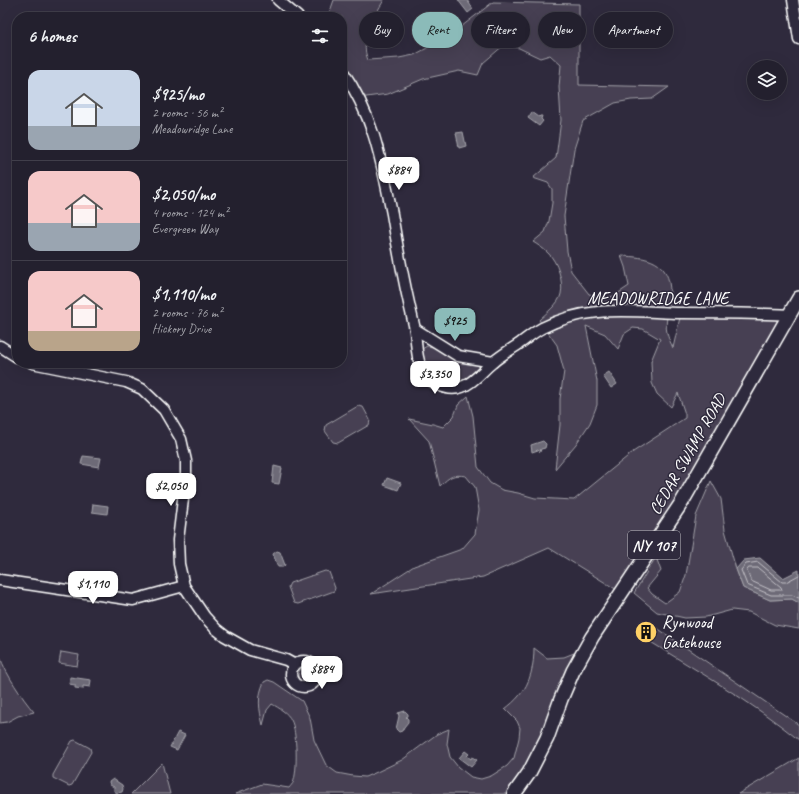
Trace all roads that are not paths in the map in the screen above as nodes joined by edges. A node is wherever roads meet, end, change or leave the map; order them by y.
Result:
1 (278, 0) edge
2 (793, 0) edge
3 (292, 12) edge
4 (799, 39) edge
5 (347, 78) edge
6 (799, 298) edge
7 (789, 315) junction
8 (415, 329) junction
9 (0, 346) edge
10 (12, 354) edge
11 (493, 362) junction
12 (57, 368) edge
13 (0, 580) edge
14 (184, 586) junction
15 (295, 665) dead end
16 (514, 794) edge

1 - 3 street
2 - 4 street
5 - 8 street, MEADOWRIDGE LANE
6 - 7 main road, CEDAR SWAMP ROAD / NY 107
7 - 11 street, MEADOWRIDGE LANE
7 - 16 main road, CEDAR SWAMP ROAD / NY 107
8 - 11 street
8 - 11 street, MEADOWRIDGE LANE
9 - 10 street
12 - 14 street
13 - 14 street
14 - 15 street

